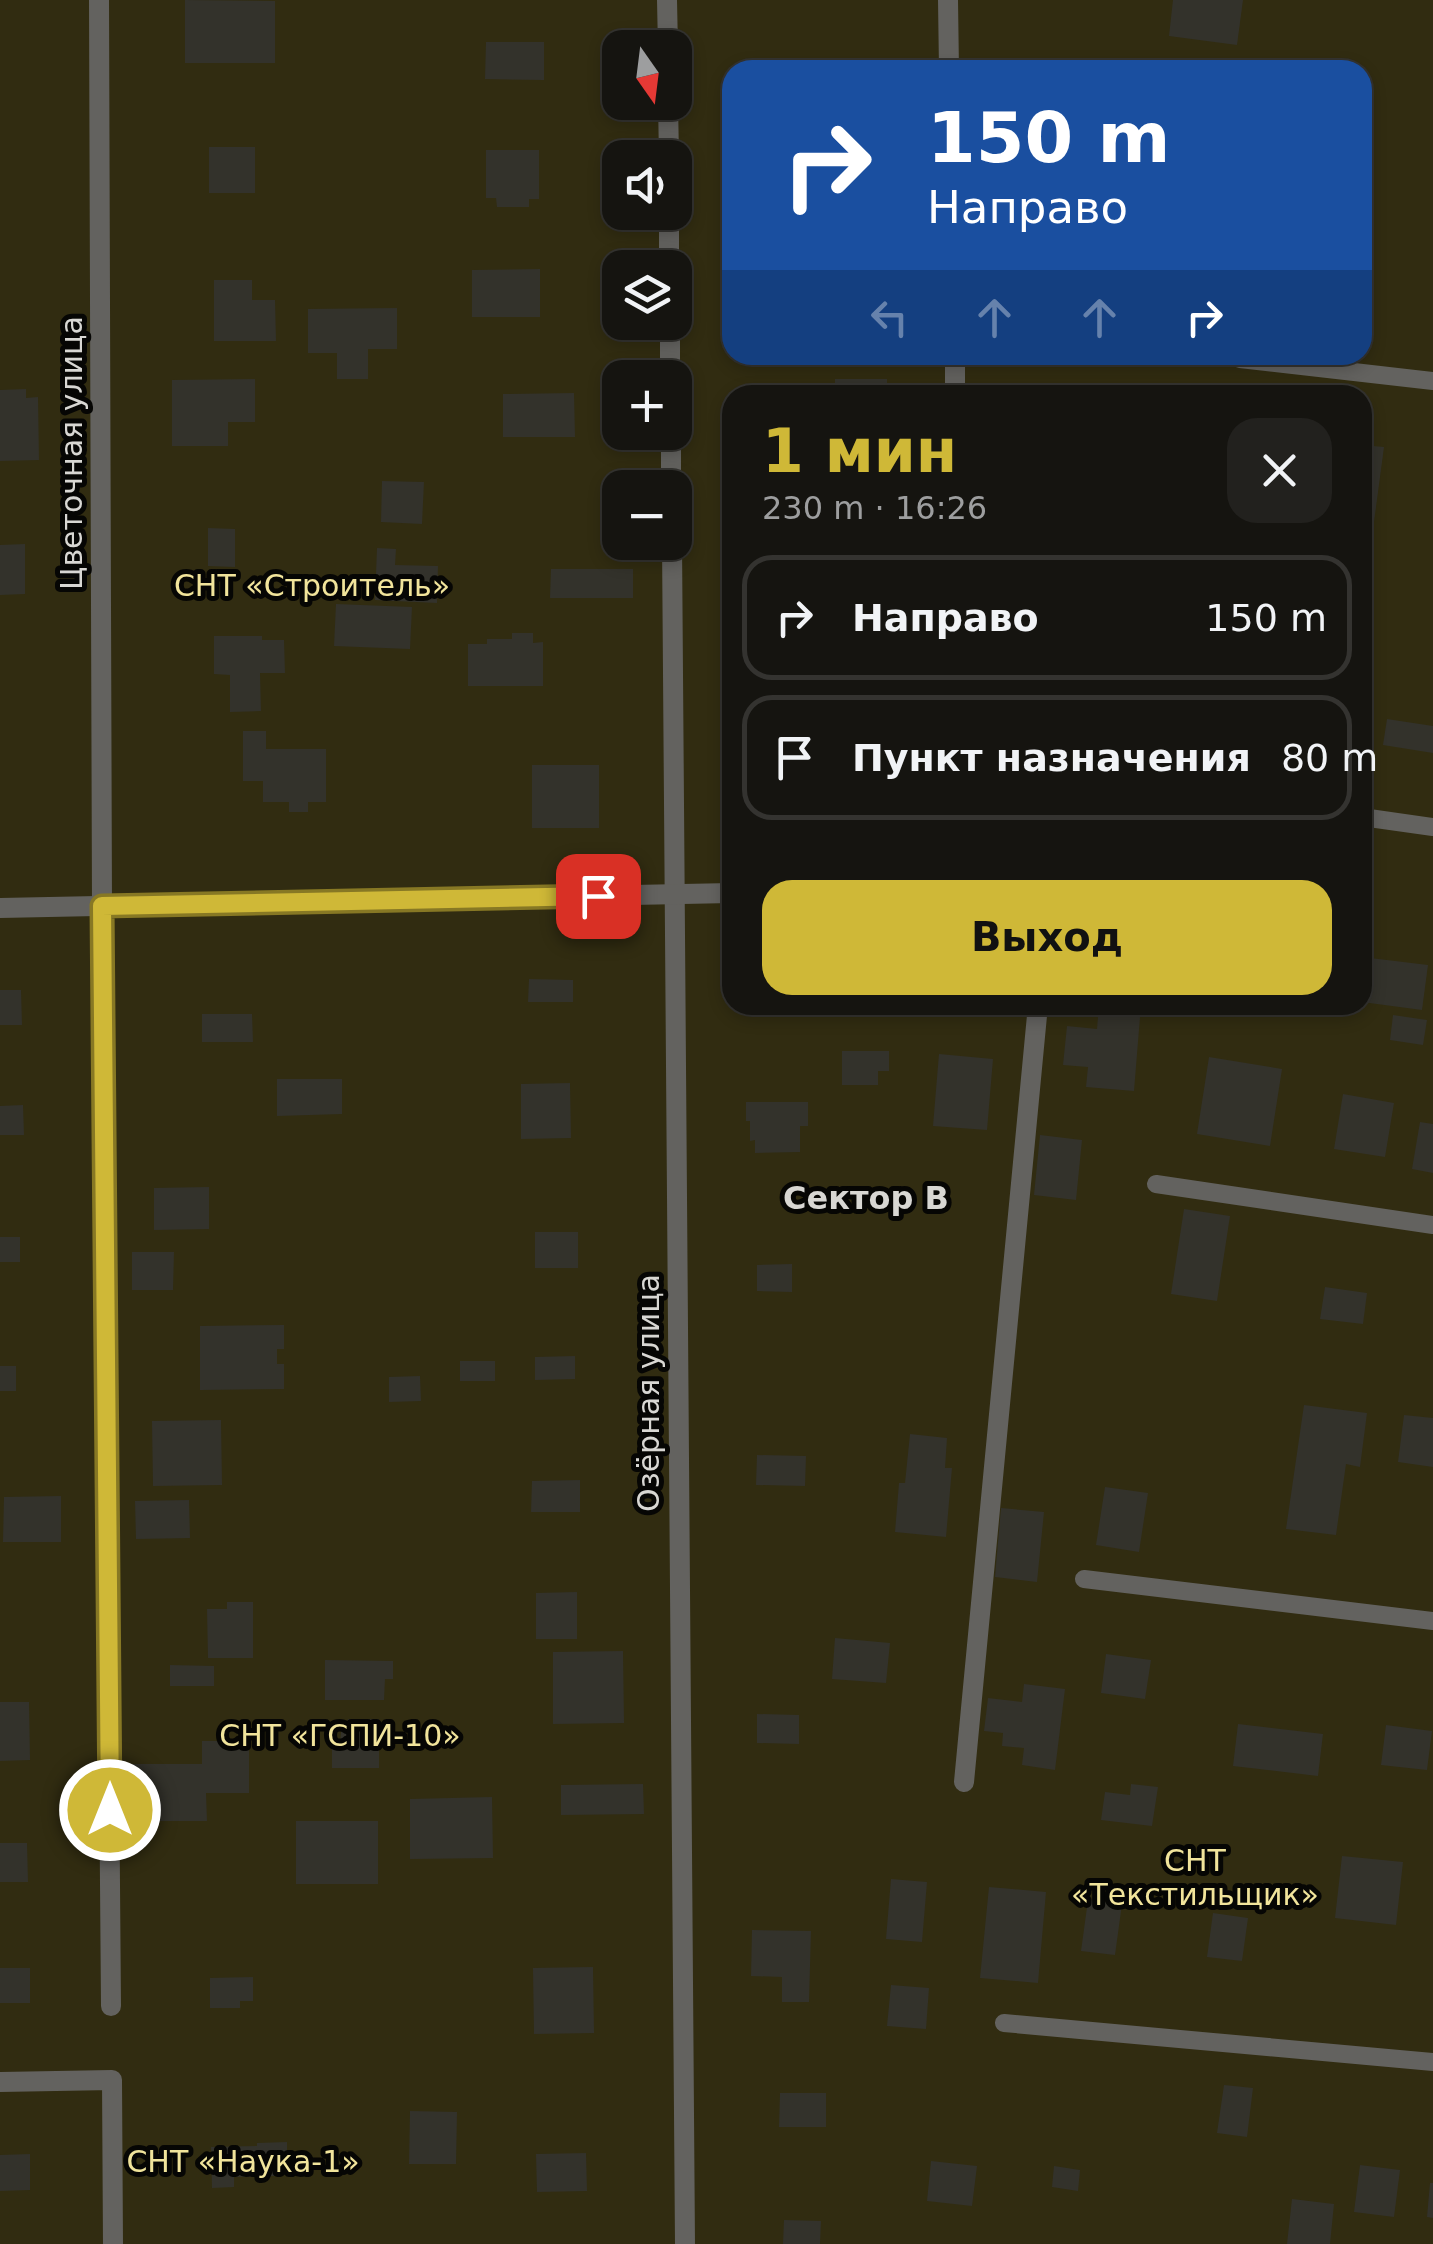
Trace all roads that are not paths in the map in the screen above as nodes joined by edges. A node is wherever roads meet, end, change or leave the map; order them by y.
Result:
1 (99, 0) edge
2 (668, 0) edge
3 (948, 0) edge
4 (668, 30) edge
5 (950, 60) edge
6 (1296, 365) edge
7 (1433, 382) edge
8 (672, 560) edge
9 (1372, 818) edge
10 (1433, 827) edge
11 (722, 892) edge
12 (674, 894) junction
13 (102, 906) junction
14 (0, 908) edge
15 (1037, 1015) edge
16 (1156, 1184) dead end
17 (1433, 1225) edge
18 (1084, 1579) dead end
19 (1433, 1622) edge
20 (964, 1782) dead end
21 (111, 2006) dead end
22 (1004, 2023) dead end
23 (1433, 2062) edge
24 (0, 2082) edge
25 (113, 2244) edge
26 (684, 2244) edge

1 - 13 street, Цветочная улица
2 - 4 street
3 - 5 street
6 - 7 lane
8 - 12 street, Озёрная улица
9 - 10 lane
11 - 12 street
12 - 13 street
12 - 26 street, Озёрная улица
13 - 14 street
13 - 21 street, Цветочная улица
15 - 20 street
16 - 17 lane
18 - 19 lane
22 - 23 lane
24 - 25 street

